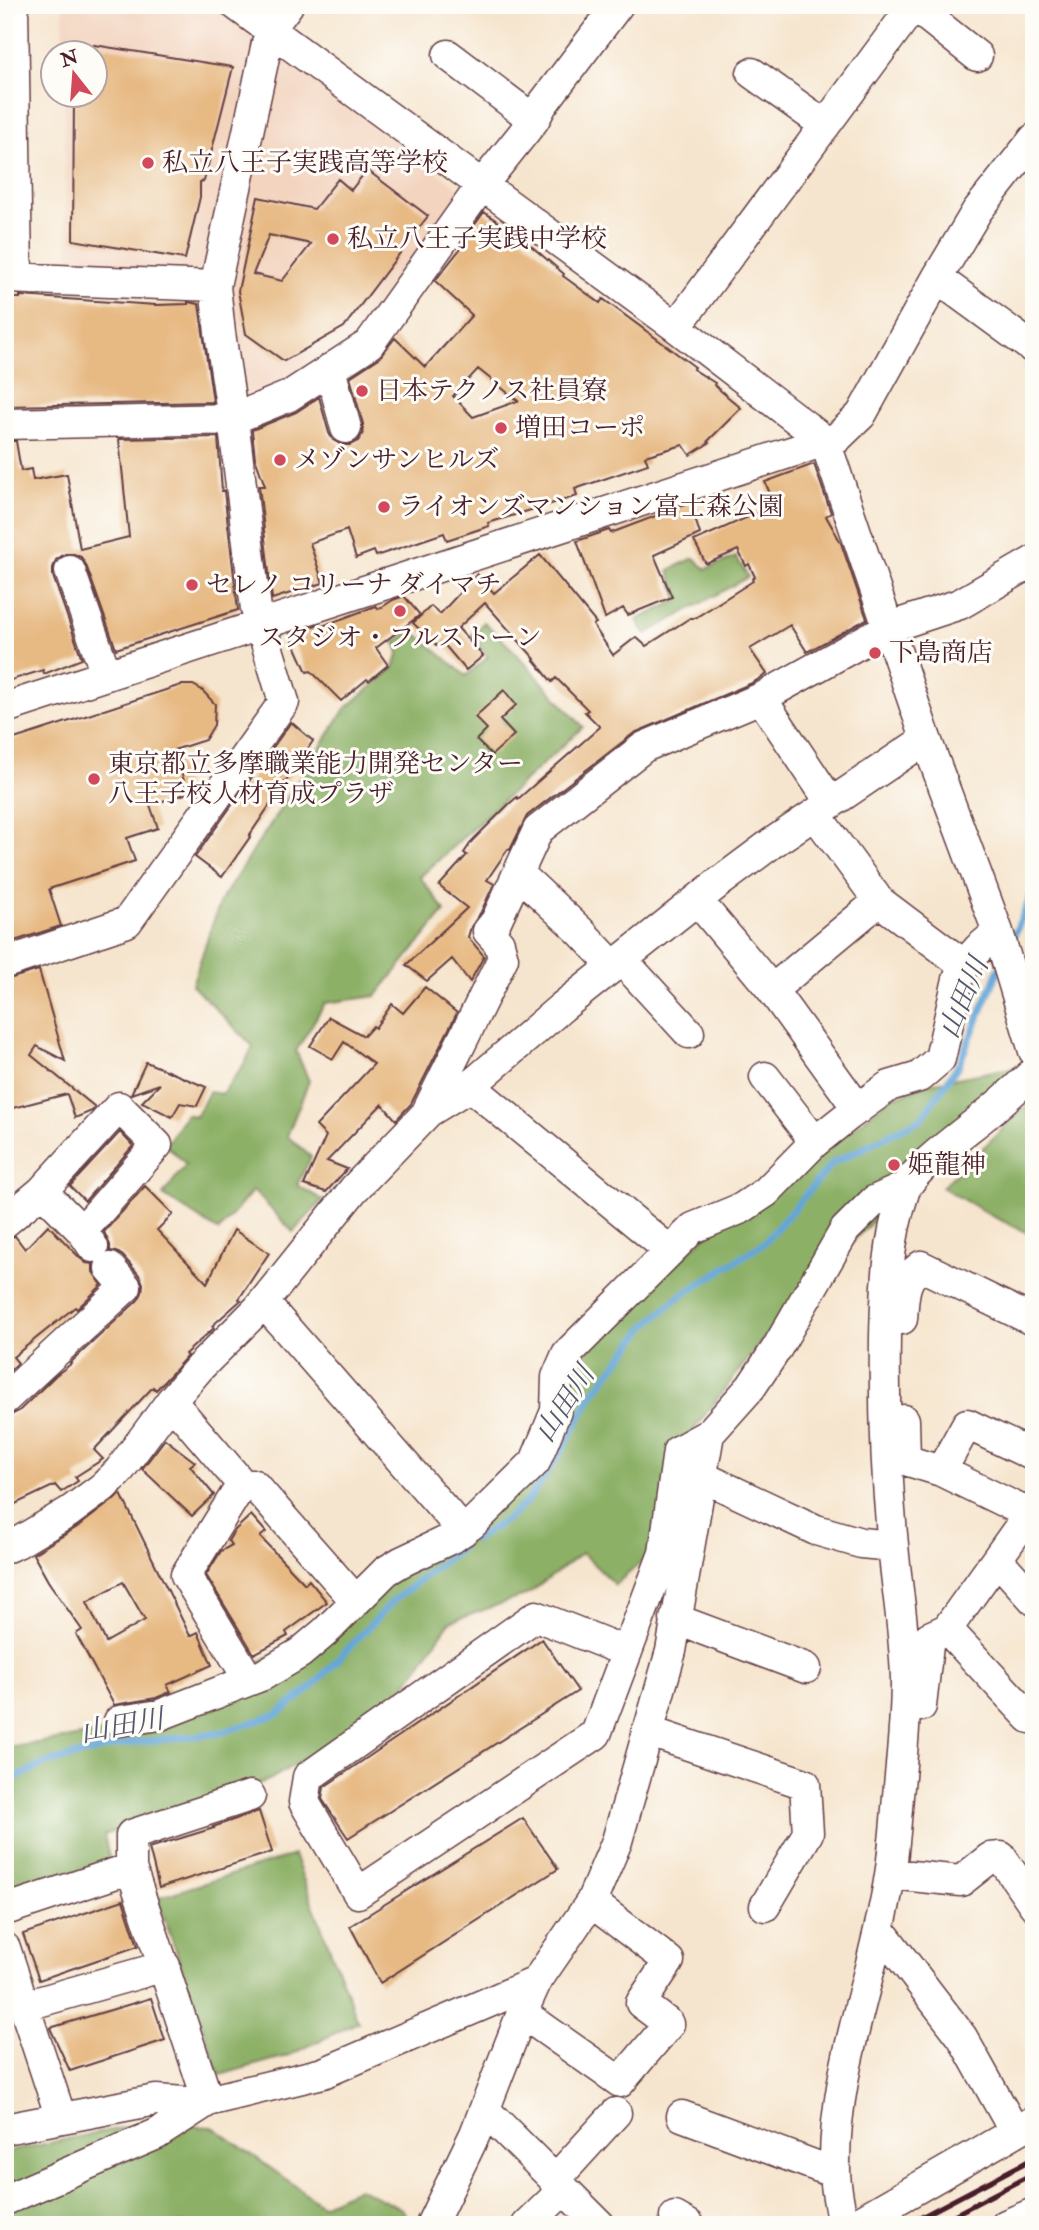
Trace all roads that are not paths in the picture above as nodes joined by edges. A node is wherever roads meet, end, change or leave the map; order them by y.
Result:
1 (13, 5) edge
2 (236, 5) edge
3 (288, 5) edge
4 (914, 5) edge
5 (606, 9) edge
6 (270, 29) junction
7 (448, 55) dead end
8 (977, 56) dead end
9 (752, 73) dead end
10 (534, 120) junction
11 (825, 125) junction
12 (1034, 139) edge
13 (482, 185) junction
14 (11, 278) edge
15 (937, 278) junction
16 (215, 286) junction
17 (677, 327) junction
18 (1034, 349) edge
19 (330, 369) junction
20 (233, 419) junction
21 (5, 424) edge
22 (346, 428) dead end
23 (824, 441) junction
24 (1034, 561) edge
25 (70, 571) dead end
26 (260, 624) junction
27 (887, 628) junction
28 (106, 674) junction
29 (761, 698) junction
30 (5, 708) edge
31 (926, 739) junction
32 (823, 808) junction
33 (518, 873) junction
34 (698, 900) junction
35 (879, 901) junction
36 (998, 932) junction
37 (5, 963) edge
38 (618, 964) junction
39 (964, 965) junction
40 (772, 990) junction
41 (689, 1033) dead end
42 (1034, 1051) edge
43 (1034, 1072) edge
44 (765, 1077) dead end
45 (470, 1086) junction
46 (858, 1108) junction
47 (426, 1114) junction
48 (815, 1142) junction
49 (905, 1187) junction
50 (42, 1191) junction
51 (5, 1223) edge
52 (95, 1249) junction
53 (670, 1251) junction
54 (264, 1303) junction
55 (1034, 1321) edge
56 (892, 1357) junction
57 (5, 1399) edge
58 (171, 1401) junction
59 (709, 1434) junction
60 (1034, 1456) edge
61 (941, 1471) junction
62 (703, 1477) junction
63 (242, 1484) junction
64 (1031, 1510) edge
65 (463, 1531) junction
66 (893, 1546) junction
67 (5, 1548) edge
68 (997, 1559) junction
69 (1034, 1600) edge
70 (356, 1601) junction
71 (675, 1619) junction
72 (947, 1629) junction
73 (627, 1652) junction
74 (806, 1668) dead end
75 (249, 1680) junction
76 (1030, 1718) dead end
77 (119, 1721) dead end
78 (905, 1721) junction
79 (648, 1731) junction
80 (250, 1796) dead end
81 (131, 1868) junction
82 (891, 1874) junction
83 (591, 1902) junction
84 (1034, 1905) edge
85 (765, 1906) dead end
86 (5, 1910) edge
87 (880, 1930) junction
88 (5, 1948) edge
89 (164, 1966) junction
90 (536, 1982) junction
91 (24, 2006) junction
92 (522, 2012) junction
93 (208, 2101) junction
94 (485, 2110) junction
95 (616, 2113) dead end
96 (681, 2116) dead end
97 (61, 2119) junction
98 (1024, 2126) edge
99 (5, 2129) edge
100 (835, 2173) junction
101 (559, 2185) junction
102 (5, 2200) edge
103 (1034, 2213) edge
104 (431, 2225) edge
105 (527, 2225) edge
106 (600, 2225) edge
107 (843, 2225) edge
108 (853, 2225) edge
109 (1006, 2225) edge

1 - 14 street
2 - 6 street
3 - 6 street
4 - 8 street
4 - 11 street
5 - 10 street
6 - 13 street
6 - 16 street
7 - 10 street
9 - 11 street
10 - 13 street
11 - 17 street
12 - 15 street
13 - 17 street
13 - 19 street
14 - 16 street
15 - 18 street
15 - 23 street
16 - 20 street
17 - 23 street
19 - 20 street
19 - 22 street
20 - 21 street
20 - 26 street
23 - 26 street
23 - 27 street
24 - 27 street
25 - 28 street
26 - 28 street
26 - 37 street
27 - 29 street
27 - 31 street
28 - 30 street
29 - 32 street
29 - 33 street
31 - 32 street
31 - 36 street
32 - 34 street
32 - 35 street
33 - 38 street
33 - 47 street
34 - 38 street
34 - 40 street
35 - 39 street
35 - 40 street
36 - 39 street
36 - 42 street
38 - 41 street
38 - 45 street
39 - 46 street
40 - 46 street
43 - 49 street
44 - 48 street
45 - 47 street
45 - 53 street
46 - 48 street
47 - 54 street
48 - 53 street
49 - 56 street
49 - 59 street
50 - 51 street
50 - 52 street
50 - 52 street
52 - 57 street
53 - 65 street
54 - 58 street
54 - 65 street
55 - 56 street
56 - 61 street
56 - 66 street
58 - 63 street
58 - 67 street
59 - 62 street
59 - 73 street
60 - 61 street
61 - 64 street
62 - 66 street
62 - 71 street
63 - 70 street
63 - 75 street
64 - 68 street
65 - 70 street
66 - 78 street
68 - 69 street
68 - 72 street
70 - 75 street
71 - 74 street
71 - 79 street
72 - 76 street
72 - 78 street
73 - 73 street
75 - 77 street
78 - 82 street
79 - 83 street
79 - 85 street
80 - 81 street
81 - 86 street
81 - 89 street
82 - 84 street
82 - 87 street
83 - 90 street
83 - 92 street
87 - 98 street
87 - 100 street
88 - 91 street
89 - 91 street
89 - 93 street
90 - 92 street
90 - 93 street
91 - 97 street
92 - 94 street
93 - 97 street
93 - 102 street
94 - 101 street
94 - 104 street
95 - 101 street
96 - 100 street
97 - 99 street
98 - 108 street
100 - 107 street
101 - 105 street
101 - 106 street
103 - 109 street

